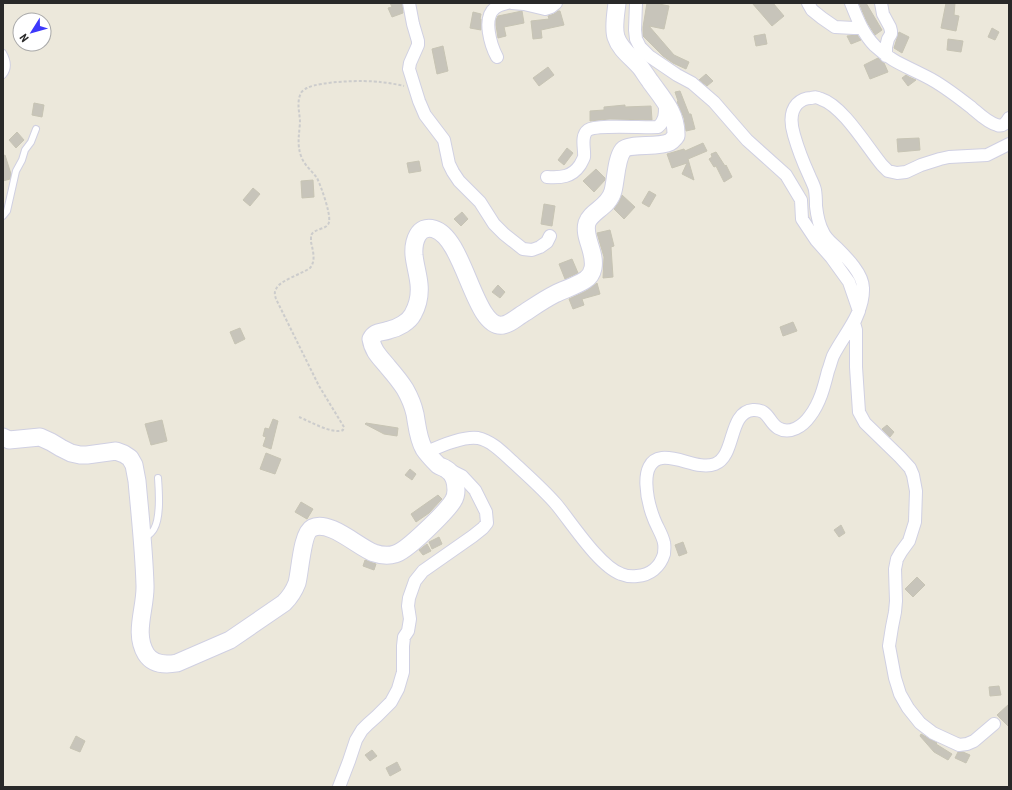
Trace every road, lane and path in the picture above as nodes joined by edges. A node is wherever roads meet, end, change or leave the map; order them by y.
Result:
1 (409, 3) edge
2 (507, 3) edge
3 (512, 3) edge
4 (556, 3) edge
5 (617, 3) edge
6 (636, 3) edge
7 (808, 3) edge
8 (851, 3) edge
9 (881, 3) edge
10 (861, 27) junction
11 (3, 53) edge
12 (886, 56) junction
13 (497, 57) dead end
14 (3, 75) edge
15 (416, 90) junction
16 (665, 102) junction
17 (1009, 118) edge
18 (36, 130) dead end
19 (1009, 144) edge
20 (547, 178) dead end
21 (3, 216) edge
22 (550, 236) dead end
23 (859, 311) junction
24 (299, 417) dead end
25 (3, 437) edge
26 (427, 452) junction
27 (447, 469) junction
28 (158, 478) dead end
29 (142, 540) junction
30 (994, 724) dead end
31 (339, 787) edge

1 - 15 street
2 - 13 street
3 - 4 street
5 - 16 street
6 - 23 street
7 - 10 street
8 - 10 street
9 - 12 street
10 - 12 street
11 - 14 lane
12 - 17 street
15 - 22 street
15 - 24 path
16 - 20 street
16 - 26 street
18 - 21 lane
19 - 23 street
23 - 26 street
23 - 30 street
25 - 29 street
26 - 27 street
27 - 29 street
27 - 31 street
28 - 29 lane

